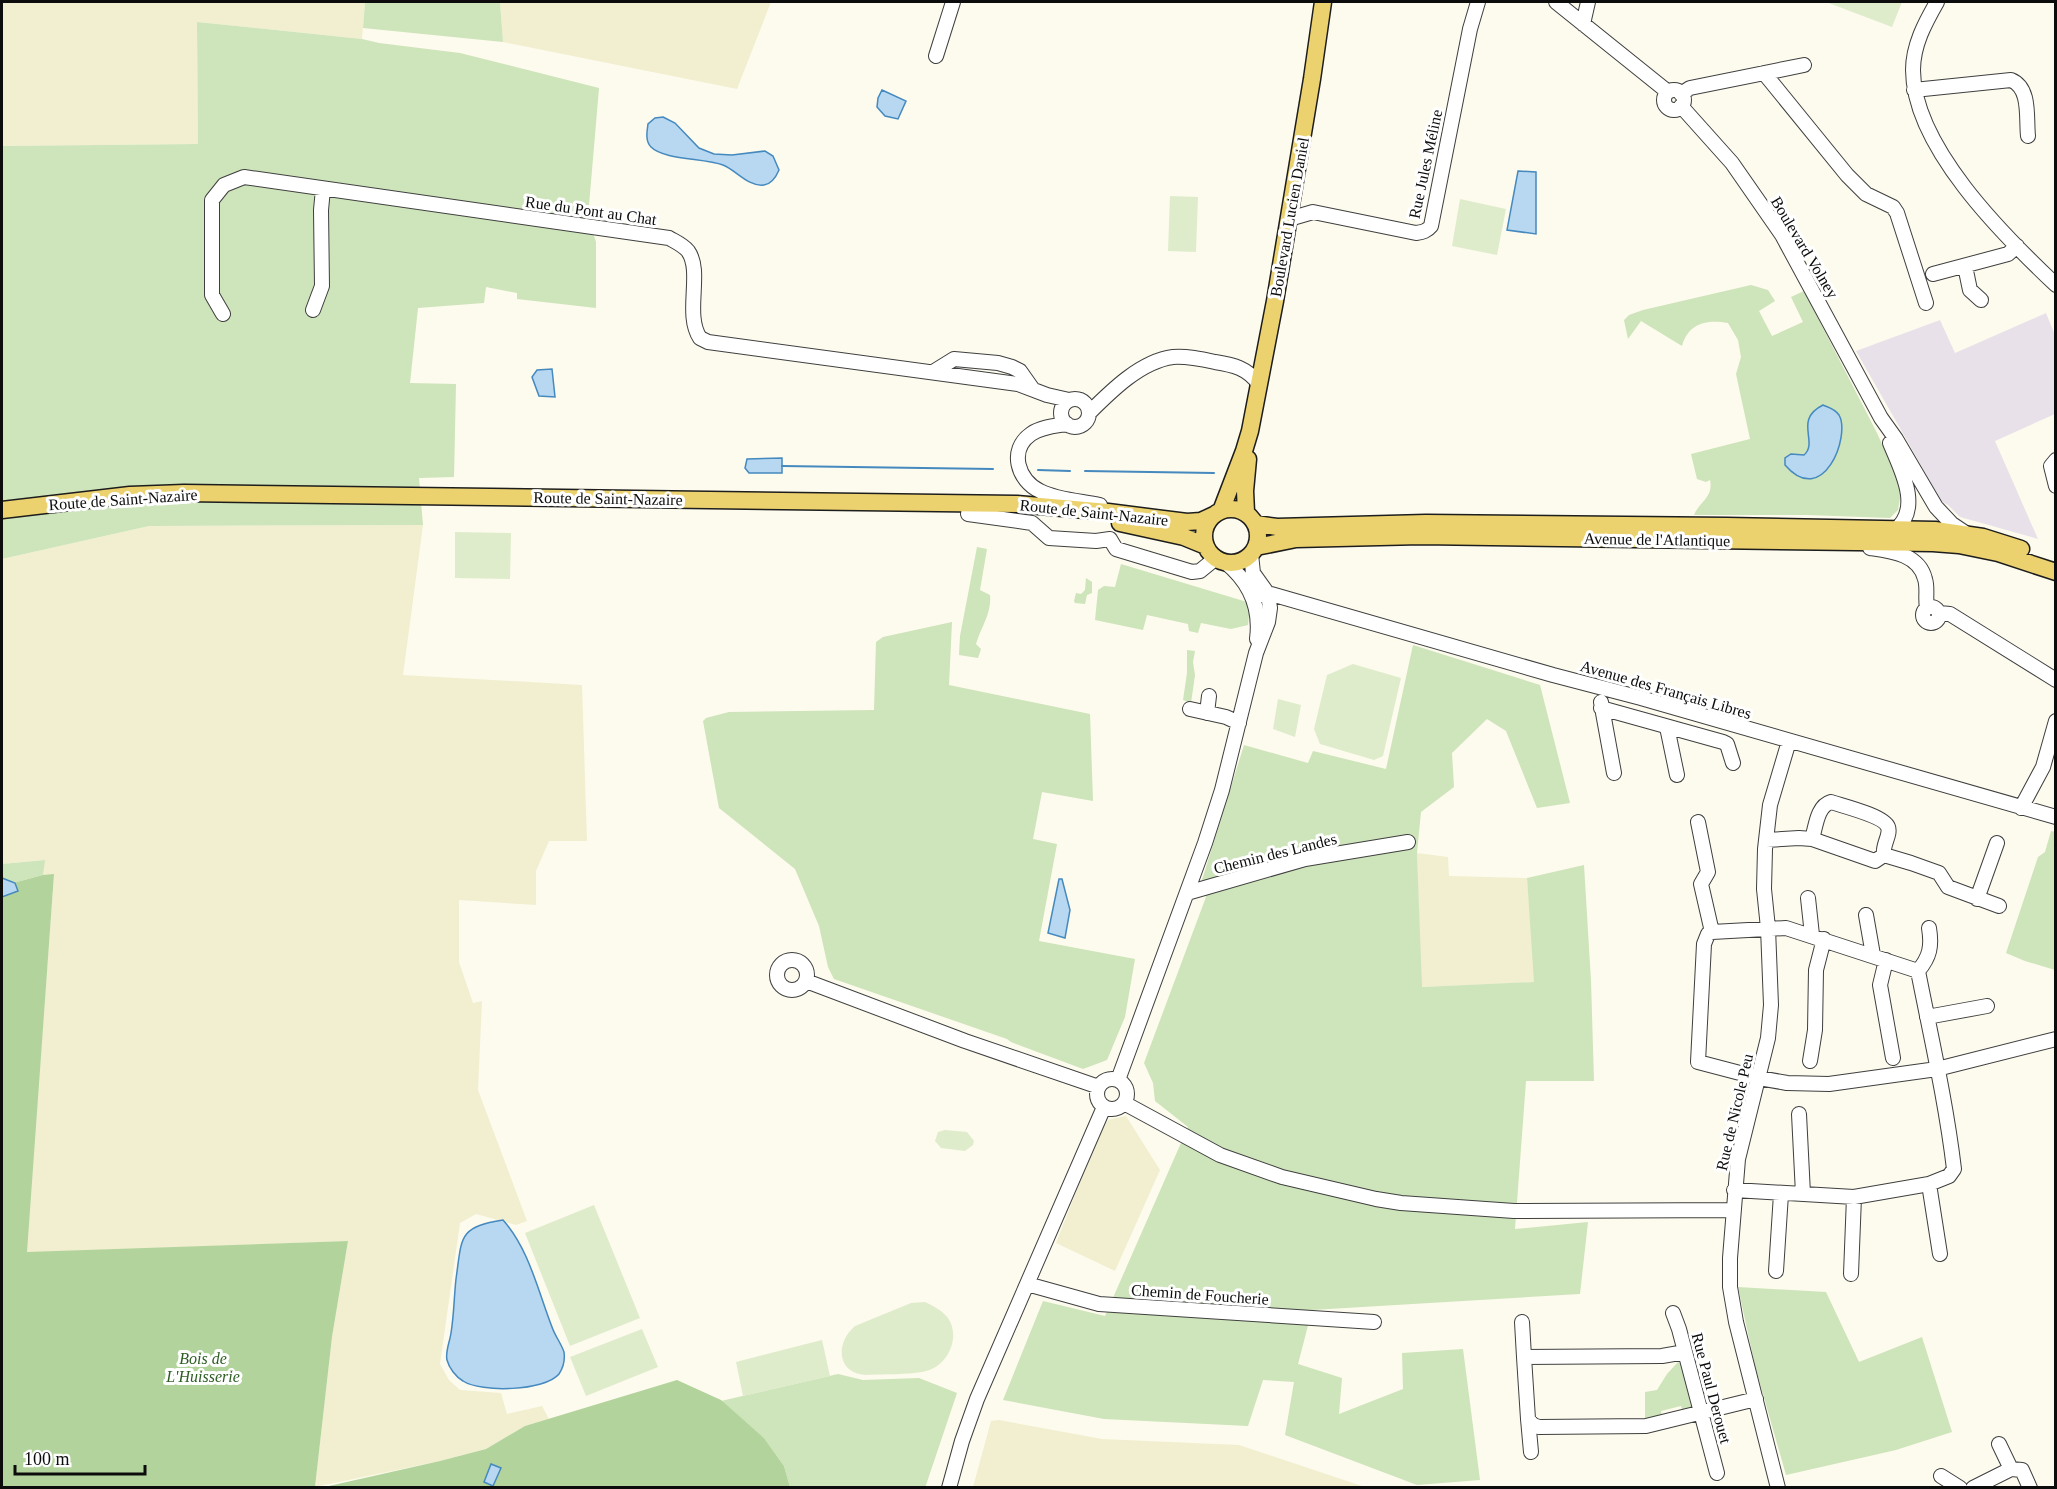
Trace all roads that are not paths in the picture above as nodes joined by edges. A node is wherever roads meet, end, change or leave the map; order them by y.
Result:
1 (953, 2) edge
2 (1323, 2) edge
3 (1478, 2) edge
4 (1588, 2) edge
5 (1937, 2) edge
6 (1560, 3) edge
7 (1583, 24) junction
8 (936, 56) dead end
9 (1804, 65) dead end
10 (1764, 73) junction
11 (1914, 90) junction
12 (1677, 97) junction
13 (2028, 136) dead end
14 (323, 189) junction
15 (1293, 194) junction
16 (1313, 212) junction
17 (1289, 219) junction
18 (2017, 246) junction
19 (1965, 266) junction
20 (1933, 274) dead end
21 (2055, 285) edge
22 (1981, 300) dead end
23 (1926, 303) dead end
24 (313, 310) dead end
25 (223, 315) dead end
26 (933, 372) junction
27 (1009, 383) junction
28 (1259, 384) junction
29 (1032, 388) junction
30 (1069, 400) junction
31 (1089, 413) junction
32 (1881, 418) junction
33 (1064, 419) junction
34 (1250, 431) junction
35 (2055, 460) edge
36 (2055, 486) edge
37 (2, 510) edge
38 (1217, 513) junction
39 (968, 514) junction
40 (1154, 517) junction
41 (1251, 518) junction
42 (2, 520) edge
43 (1120, 523) junction
44 (1895, 530) junction
45 (1967, 534) junction
46 (1110, 539) junction
47 (1824, 540) junction
48 (1253, 551) junction
49 (1216, 555) junction
50 (2055, 561) edge
51 (2055, 572) edge
52 (1244, 582) junction
53 (1268, 594) junction
54 (1256, 653) junction
55 (2055, 680) edge
56 (1601, 688) junction
57 (1209, 696) dead end
58 (1601, 708) junction
59 (1190, 709) dead end
60 (1207, 713) junction
61 (2055, 721) edge
62 (1239, 723) junction
63 (1730, 724) junction
64 (1667, 727) junction
65 (1789, 741) junction
66 (1723, 742) junction
67 (1733, 763) dead end
68 (1614, 773) dead end
69 (1677, 775) dead end
70 (2021, 808) junction
71 (2055, 818) edge
72 (1698, 822) dead end
73 (1812, 839) junction
74 (1766, 840) junction
75 (1408, 842) dead end
76 (1996, 843) dead end
77 (1884, 855) junction
78 (1187, 892) junction
79 (1808, 898) dead end
80 (1977, 899) junction
81 (1999, 906) dead end
82 (1866, 915) dead end
83 (1768, 928) junction
84 (1929, 928) dead end
85 (1712, 932) junction
86 (1818, 937) junction
87 (1879, 958) junction
88 (1918, 972) junction
89 (806, 981) dead end
90 (1987, 1006) dead end
91 (1927, 1017) junction
92 (2055, 1039) edge
93 (1893, 1058) dead end
94 (1810, 1061) dead end
95 (1937, 1069) junction
96 (1759, 1078) junction
97 (1118, 1080) junction
98 (1098, 1087) junction
99 (1124, 1103) junction
100 (1104, 1107) junction
101 (1799, 1114) dead end
102 (1929, 1184) junction
103 (1734, 1190) junction
104 (1781, 1194) junction
105 (1803, 1194) junction
106 (1854, 1197) junction
107 (1734, 1210) junction
108 (1940, 1254) dead end
109 (1776, 1271) dead end
110 (1851, 1274) dead end
111 (1027, 1284) junction
112 (1673, 1313) dead end
113 (1374, 1322) dead end
114 (1522, 1322) dead end
115 (1685, 1352) junction
116 (1524, 1357) junction
117 (1756, 1399) junction
118 (1701, 1413) junction
119 (1528, 1419) junction
120 (1999, 1444) dead end
121 (1531, 1452) dead end
122 (2011, 1469) junction
123 (1717, 1473) dead end
124 (1941, 1476) dead end
125 (949, 1488) edge
126 (1778, 1488) edge
127 (1960, 1488) edge
128 (1973, 1488) edge
129 (2030, 1488) edge

1 - 8 street
2 - 15 main road, Boulevard Lucien Daniel
3 - 16 street, Rue Jules Méline
4 - 7 street
5 - 11 street
6 - 7 street, Boulevard Volney
7 - 12 street, Boulevard Volney
9 - 10 street
10 - 12 street
10 - 23 street
11 - 13 street
11 - 18 street
12 - 32 street, Boulevard Volney
14 - 24 street
14 - 25 street, Rue du Pont au Chat
14 - 26 street, Rue du Pont au Chat
15 - 16 street
15 - 17 main road, Boulevard Lucien Daniel
16 - 17 street, Rue Jules Méline
17 - 28 main road, Boulevard Lucien Daniel
18 - 19 street
18 - 21 street
19 - 20 street
19 - 22 street
26 - 27 street, Rue du Pont au Chat
26 - 29 street
27 - 29 street
27 - 33 street
28 - 31 street
28 - 34 main road, Boulevard Lucien Daniel
29 - 30 street
30 - 31 street
30 - 33 street
31 - 33 street
32 - 44 street, Boulevard Volney
32 - 45 street, Boulevard Volney
33 - 40 street
34 - 38 main road, Boulevard Lucien Daniel
34 - 41 main road, Boulevard Lucien Daniel
35 - 36 street
37 - 40 main road, Route de Saint-Nazaire
38 - 40 main road, Route de Saint-Nazaire
38 - 41 main road
38 - 49 main road
39 - 42 main road, Route de Saint-Nazaire
39 - 43 main road, Route de Saint-Nazaire
39 - 46 street
41 - 44 main road, Avenue de l'Atlantique
41 - 48 main road
43 - 46 street
43 - 49 main road, Route de Saint-Nazaire
44 - 45 main road, Avenue de l'Atlantique
45 - 50 main road, Avenue de l'Atlantique
46 - 49 street
47 - 48 main road, Avenue de l'Atlantique
47 - 51 main road, Avenue de l'Atlantique
47 - 55 street
48 - 49 main road
48 - 53 street
49 - 52 street
52 - 53 street, Avenue des Français Libres
52 - 54 street
53 - 54 street
53 - 56 street, Avenue des Français Libres
54 - 62 street
56 - 58 street
56 - 63 street, Avenue des Français Libres
57 - 60 street
58 - 64 street
58 - 68 street
59 - 60 street
60 - 62 street
61 - 70 street
62 - 78 street
63 - 65 street, Avenue des Français Libres
63 - 66 street
64 - 66 street
64 - 69 street
65 - 70 street, Avenue des Français Libres
65 - 74 street, Rue de Nicole Peu
66 - 67 street
70 - 71 street, Avenue des Français Libres
72 - 85 street
73 - 74 street
73 - 77 street
73 - 77 street
74 - 83 street, Rue de Nicole Peu
75 - 78 street, Chemin des Landes
76 - 80 street
77 - 80 street
78 - 97 street
79 - 86 street
80 - 81 street
82 - 87 street
83 - 85 street
83 - 86 street
83 - 96 street, Rue de Nicole Peu
84 - 88 street
85 - 96 street
86 - 87 street
86 - 94 street
87 - 88 street
87 - 93 street
88 - 91 street
89 - 98 street
90 - 91 street
91 - 95 street
92 - 95 street
95 - 96 street
95 - 102 street
96 - 103 street, Rue de Nicole Peu
97 - 98 street
97 - 99 street
98 - 100 street
99 - 100 street
99 - 107 street
100 - 111 street
101 - 105 street
102 - 106 street
102 - 108 street
103 - 104 street
103 - 107 street, Rue de Nicole Peu
104 - 105 street
104 - 109 street
105 - 106 street
106 - 110 street
107 - 117 street, Rue de Nicole Peu
111 - 113 street, Chemin de Foucherie
111 - 125 street
112 - 115 street, Rue Paul Derouet
114 - 116 street
115 - 116 street
115 - 118 street, Rue Paul Derouet
116 - 119 street
117 - 118 street
117 - 126 street, Rue de Nicole Peu
118 - 119 street
118 - 123 street, Rue Paul Derouet
119 - 121 street
120 - 122 street
122 - 128 street
122 - 129 street
124 - 127 street

